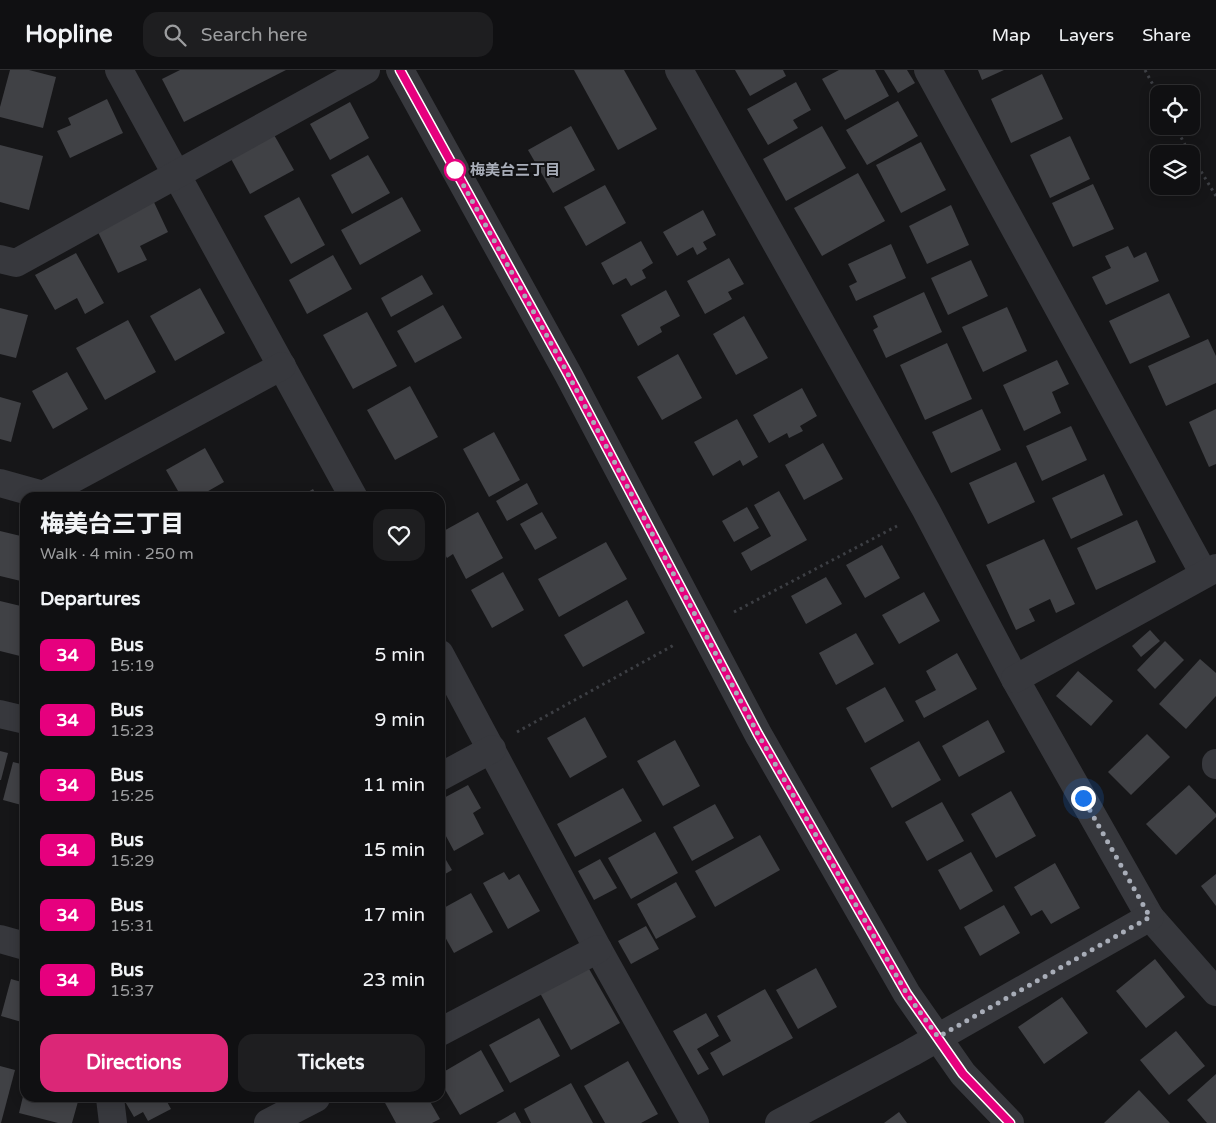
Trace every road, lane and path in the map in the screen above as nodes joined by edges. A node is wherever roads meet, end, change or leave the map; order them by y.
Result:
1 (119, 70) edge
2 (366, 70) edge
3 (400, 70) edge
4 (679, 70) edge
5 (928, 70) edge
6 (1145, 70) edge
7 (1153, 85) edge
8 (1200, 170) edge
9 (177, 174) junction
10 (1216, 196) edge
11 (0, 259) edge
12 (282, 366) junction
13 (0, 483) edge
14 (32, 492) edge
15 (49, 492) edge
16 (351, 492) edge
17 (926, 510) junction
18 (1210, 571) edge
19 (734, 612) dead end
20 (677, 644) dead end
21 (445, 663) edge
22 (1015, 679) junction
23 (0, 714) edge
24 (20, 719) edge
25 (492, 749) junction
26 (445, 774) edge
27 (1150, 917) junction
28 (0, 939) edge
29 (20, 945) edge
30 (598, 949) junction
31 (1216, 992) edge
32 (445, 1029) edge
33 (938, 1037) junction
34 (110, 1102) edge
35 (308, 1102) edge
36 (113, 1123) edge
37 (268, 1123) edge
38 (695, 1123) edge
39 (780, 1123) edge
40 (1010, 1123) edge

1 - 9 street
2 - 9 street
3 - 33 street
4 - 17 street
5 - 18 street
6 - 7 path
8 - 10 path
9 - 11 street
9 - 12 street
12 - 15 street
12 - 16 street
13 - 14 street
17 - 19 path
17 - 22 street
18 - 22 street
20 - 25 path
21 - 25 street
22 - 27 street
23 - 24 street
25 - 26 street
25 - 30 street
27 - 31 street
27 - 33 street
28 - 29 street
30 - 32 street
30 - 38 street
33 - 39 street
33 - 40 street
34 - 36 street
35 - 37 street

